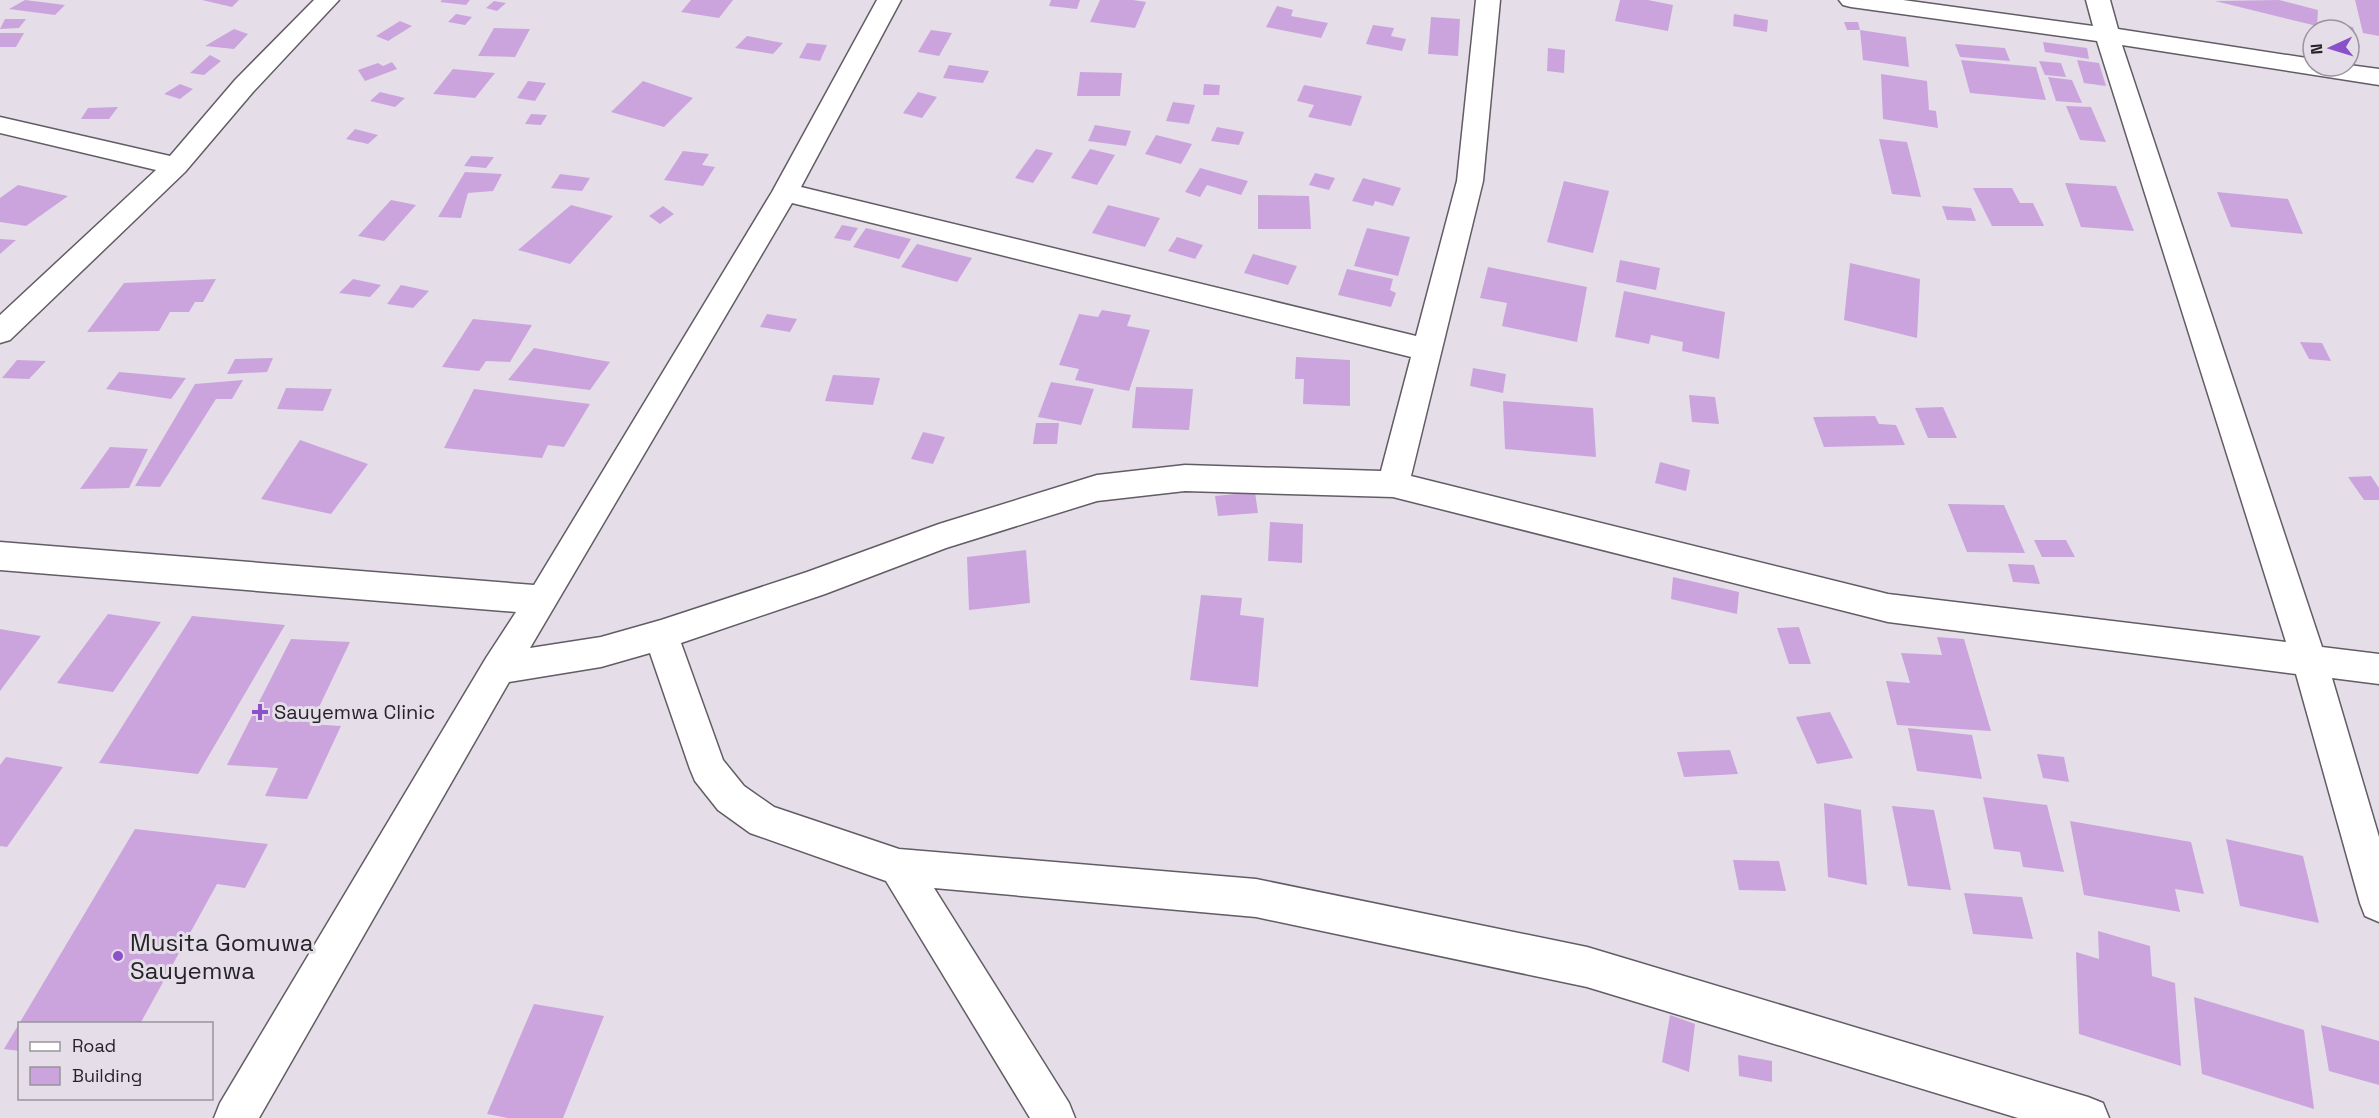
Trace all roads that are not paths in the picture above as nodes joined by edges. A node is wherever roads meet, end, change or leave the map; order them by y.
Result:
1 (327, 0) edge
2 (889, 0) edge
3 (1488, 0) edge
4 (1851, 0) edge
5 (2098, 0) edge
6 (2107, 35) junction
7 (2379, 77) edge
8 (0, 125) edge
9 (176, 166) junction
10 (784, 192) junction
11 (0, 332) edge
12 (1427, 350) junction
13 (1393, 484) junction
14 (0, 556) edge
15 (543, 600) junction
16 (661, 635) junction
17 (2309, 659) junction
18 (498, 669) junction
19 (2379, 669) edge
20 (899, 867) junction
21 (2379, 903) edge
22 (235, 1118) edge
23 (1054, 1118) edge
24 (2088, 1118) edge

1 - 9 street
2 - 10 street
3 - 12 street
4 - 6 street
5 - 6 street
6 - 7 street
6 - 17 street
8 - 9 street
9 - 11 street
10 - 12 street
10 - 15 street
12 - 13 street
13 - 16 street
13 - 17 street
14 - 15 street
15 - 18 street
16 - 18 street
16 - 20 street
17 - 19 street
17 - 21 street
18 - 22 street
20 - 23 street
20 - 24 street

